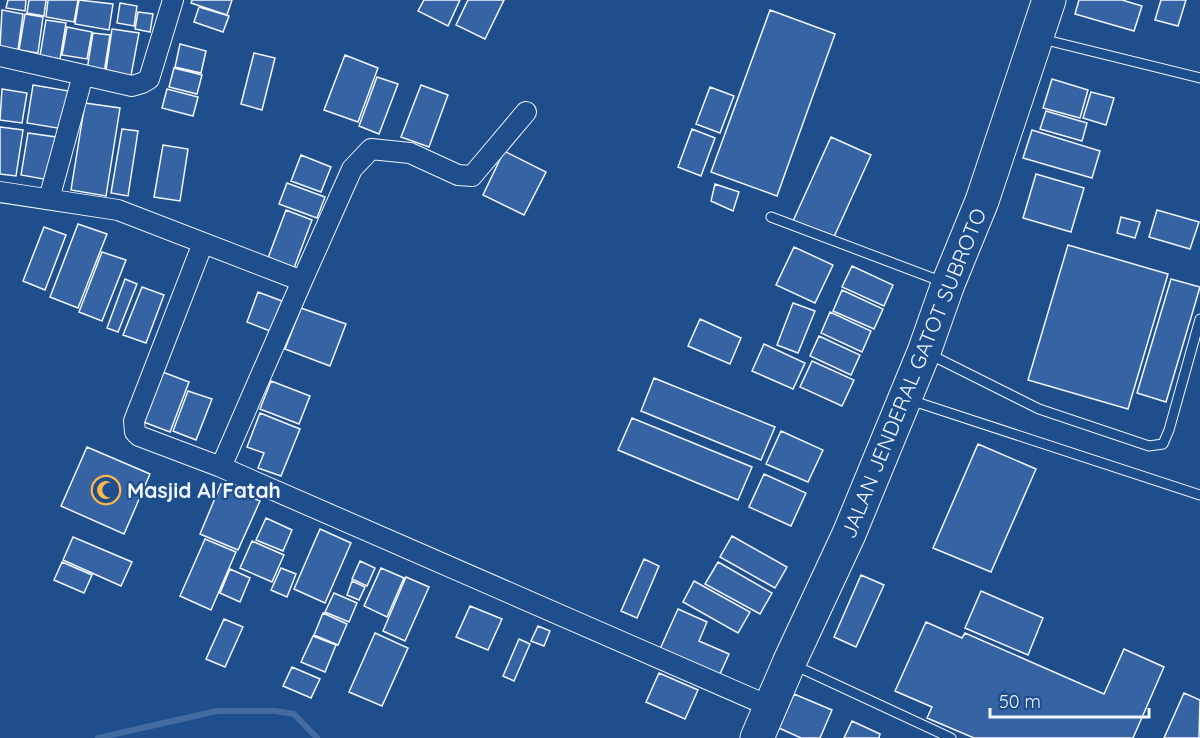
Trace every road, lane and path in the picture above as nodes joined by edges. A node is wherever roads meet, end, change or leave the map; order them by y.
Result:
1 (1049, 0) edge
2 (169, 1) edge
3 (1035, 37) junction
4 (0, 56) edge
5 (83, 75) junction
6 (1200, 78) edge
7 (526, 112) dead end
8 (0, 192) edge
9 (50, 200) junction
10 (771, 217) dead end
11 (203, 243) junction
12 (302, 282) junction
13 (948, 284) junction
14 (1200, 319) edge
15 (924, 352) junction
16 (905, 398) junction
17 (221, 467) junction
18 (1200, 495) edge
19 (789, 663) junction
20 (771, 707) junction
21 (757, 738) edge
22 (951, 738) edge

1 - 3 highway, JALAN JENDERAL GATOT SUBROTO
2 - 5 street
3 - 6 lane
3 - 13 highway, JALAN JENDERAL GATOT SUBROTO
4 - 5 street
5 - 9 street
7 - 12 street
8 - 9 street
9 - 11 street
10 - 13 lane
11 - 12 street
11 - 17 street
12 - 17 street
13 - 15 highway, JALAN JENDERAL GATOT SUBROTO
14 - 15 lane
15 - 16 highway, JALAN JENDERAL GATOT SUBROTO
16 - 18 lane
16 - 19 highway, JALAN JENDERAL GATOT SUBROTO
17 - 20 street
19 - 20 highway, JALAN JENDERAL GATOT SUBROTO
19 - 22 lane
20 - 21 highway, JALAN JENDERAL GATOT SUBROTO

